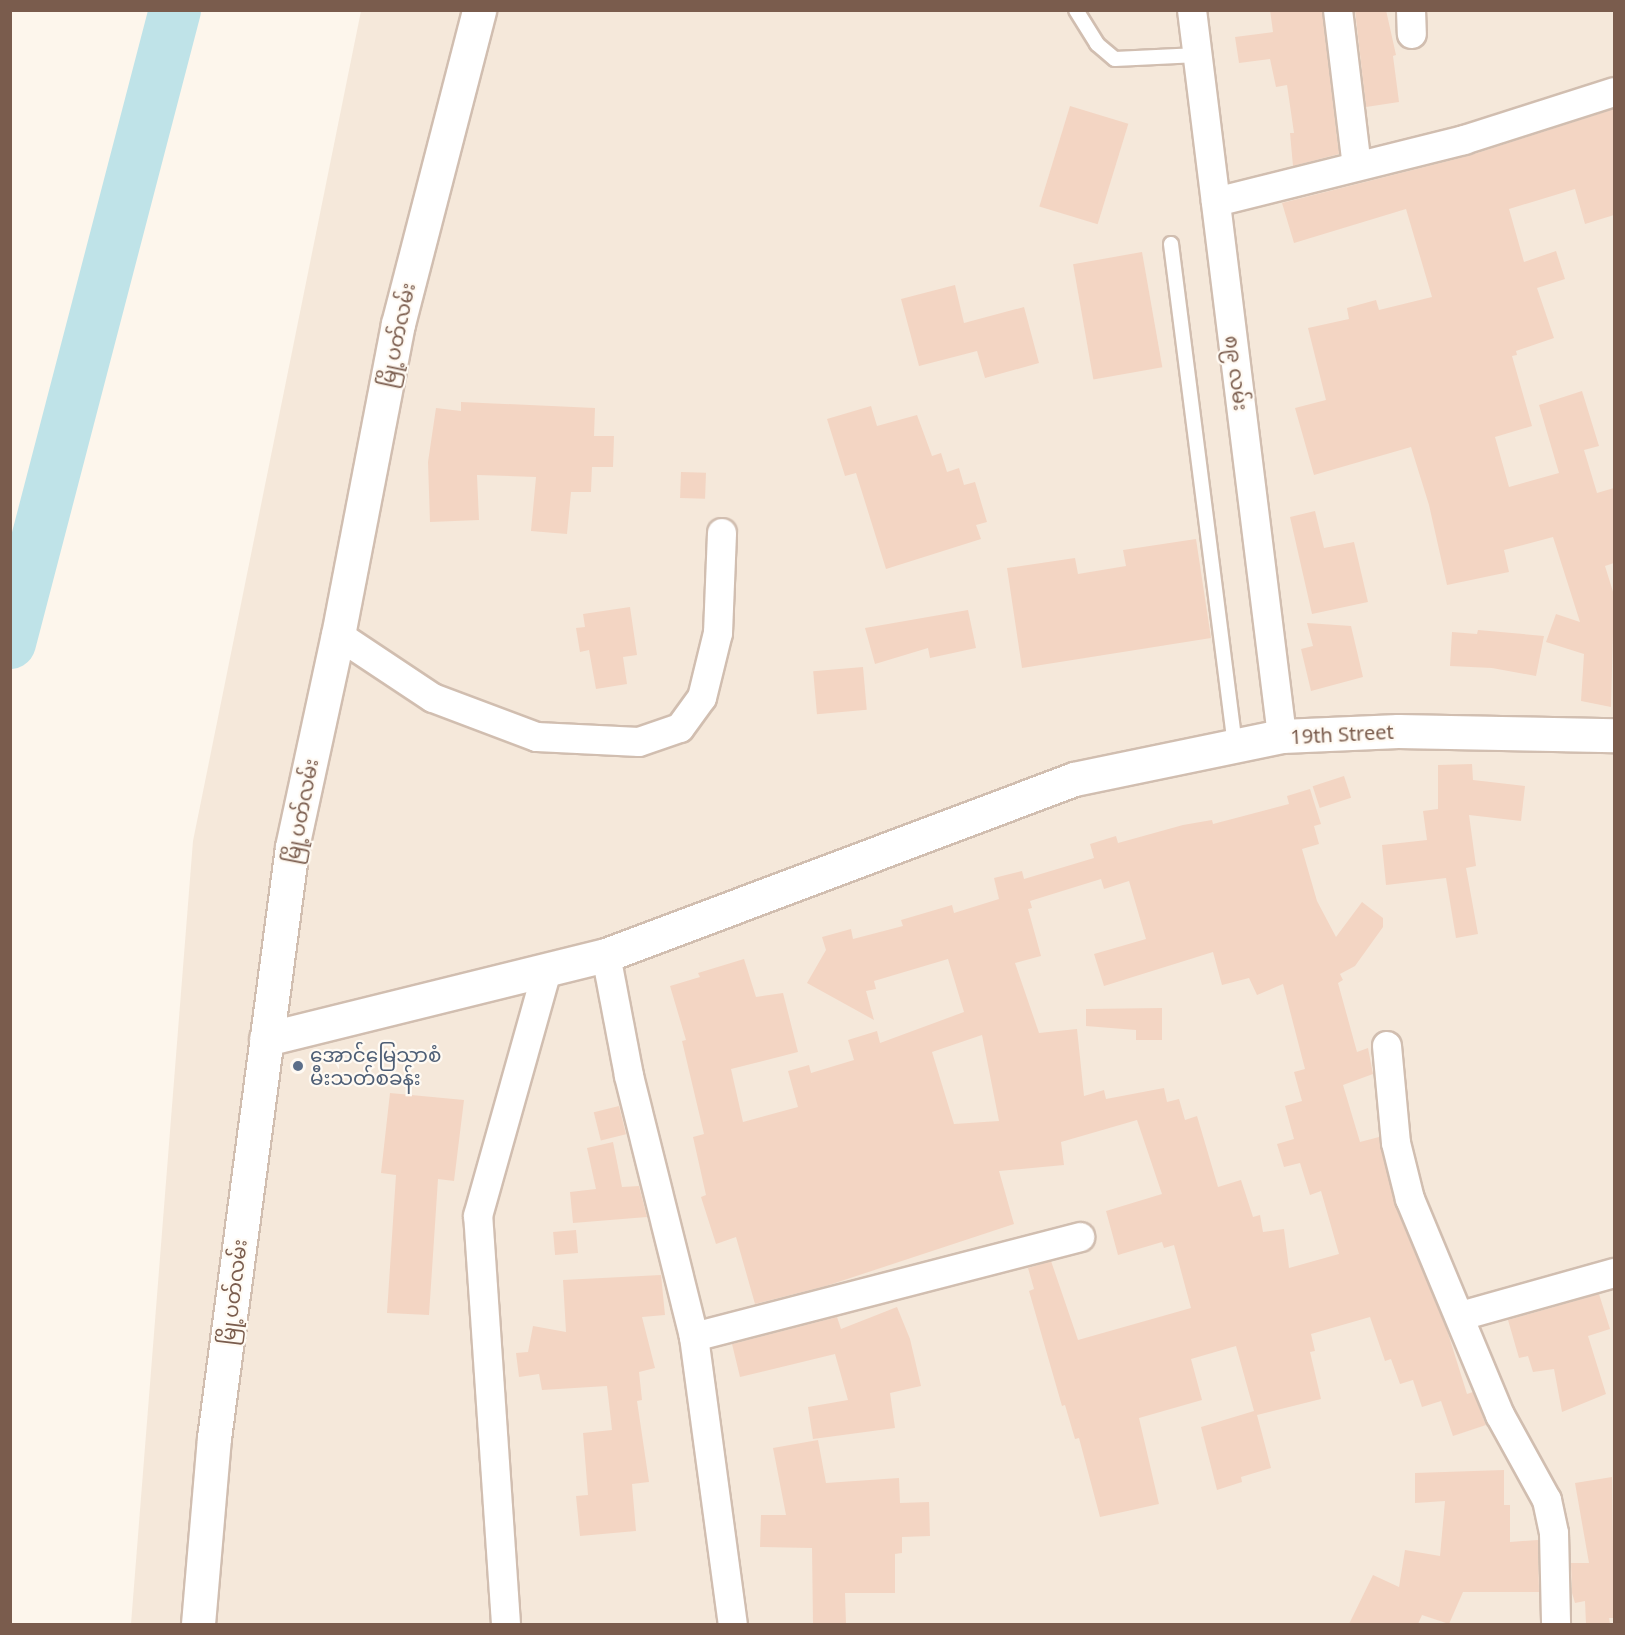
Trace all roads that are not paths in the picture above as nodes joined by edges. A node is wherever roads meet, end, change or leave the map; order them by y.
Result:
1 (479, 10) edge
2 (1076, 10) edge
3 (1192, 10) edge
4 (1338, 10) edge
5 (1198, 55) junction
6 (1614, 92) edge
7 (1357, 166) junction
8 (1216, 202) junction
9 (1171, 244) dead end
10 (722, 533) dead end
11 (338, 635) junction
12 (1614, 735) edge
13 (1282, 736) junction
14 (1235, 746) junction
15 (606, 955) junction
16 (547, 970) junction
17 (266, 1039) junction
18 (1387, 1046) dead end
19 (1080, 1237) dead end
20 (1614, 1273) edge
21 (1461, 1316) junction
22 (694, 1337) junction
23 (198, 1624) edge
24 (506, 1624) edge
25 (733, 1624) edge
26 (1556, 1624) edge

1 - 11 main road, မြို့ပတ်လမ်း
2 - 5 lane
3 - 5 street, ၈၉ လမ်း
4 - 7 street
5 - 8 street, ၈၉ လမ်း
6 - 7 street
7 - 8 street
8 - 13 street, ၈၉ လမ်း
9 - 14 lane
10 - 11 street
11 - 17 main road, မြို့ပတ်လမ်း
12 - 13 main road, 19th Street
13 - 14 main road, 19th Street
14 - 15 main road, 19th Street
15 - 16 main road, 19th Street
15 - 22 street
16 - 17 main road, 19th Street
16 - 24 street
17 - 23 main road, မြို့ပတ်လမ်း
18 - 21 street
19 - 22 street
20 - 21 street
21 - 26 street
22 - 25 street

